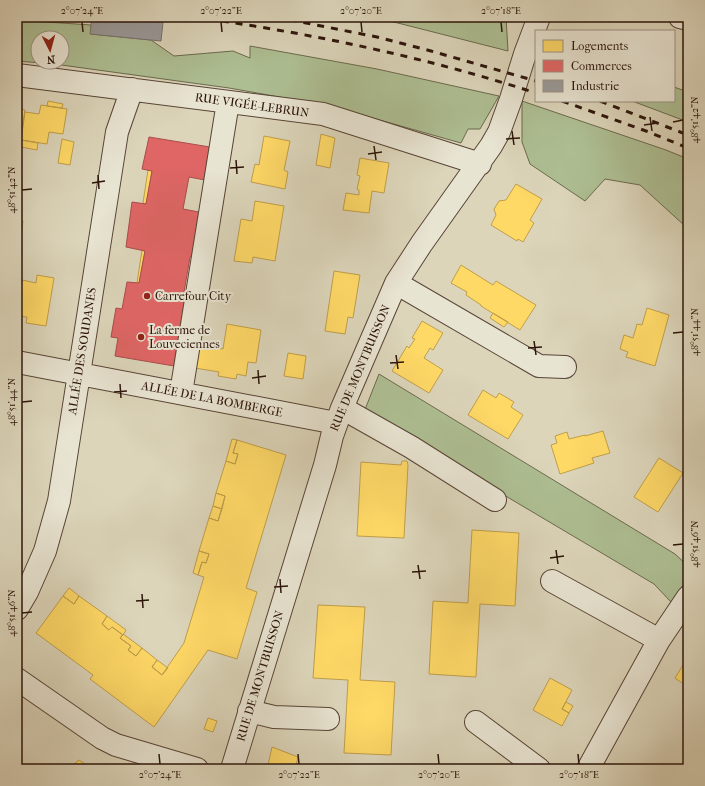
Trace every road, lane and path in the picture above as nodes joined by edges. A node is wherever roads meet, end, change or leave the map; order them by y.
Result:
1 (539, 17) edge
2 (680, 17) edge
3 (688, 19) edge
4 (17, 75) edge
5 (132, 89) junction
6 (228, 102) junction
7 (480, 164) junction
8 (396, 283) junction
9 (17, 362) edge
10 (565, 367) dead end
11 (79, 373) junction
12 (181, 392) junction
13 (339, 415) junction
14 (496, 500) dead end
15 (552, 581) dead end
16 (688, 597) edge
17 (17, 609) edge
18 (659, 640) junction
19 (17, 679) edge
20 (249, 711) junction
21 (328, 719) dead end
22 (476, 722) dead end
23 (197, 769) edge
24 (232, 769) edge
25 (539, 769) edge
26 (588, 769) edge

1 - 7 street, RUE DE MONTBUISSON
2 - 3 street
4 - 5 street, RUE VIGÉE-LEBRUN
5 - 6 street, RUE VIGÉE-LEBRUN
5 - 11 street, ALLÉE DES SOUDANES
6 - 7 street, RUE VIGÉE-LEBRUN
6 - 12 street
7 - 8 street, RUE DE MONTBUISSON
8 - 10 street
8 - 13 street, RUE DE MONTBUISSON
9 - 11 street, ALLÉE DE LA BOMBERGE
11 - 12 street, ALLÉE DE LA BOMBERGE
11 - 17 street, ALLÉE DES SOUDANES
12 - 13 street, ALLÉE DE LA BOMBERGE
13 - 14 street, ALLÉE DE LA BOMBERGE
13 - 20 street, RUE DE MONTBUISSON
15 - 18 street
16 - 18 street
18 - 26 street
19 - 23 street
20 - 21 street
20 - 24 street, RUE DE MONTBUISSON
22 - 25 street

